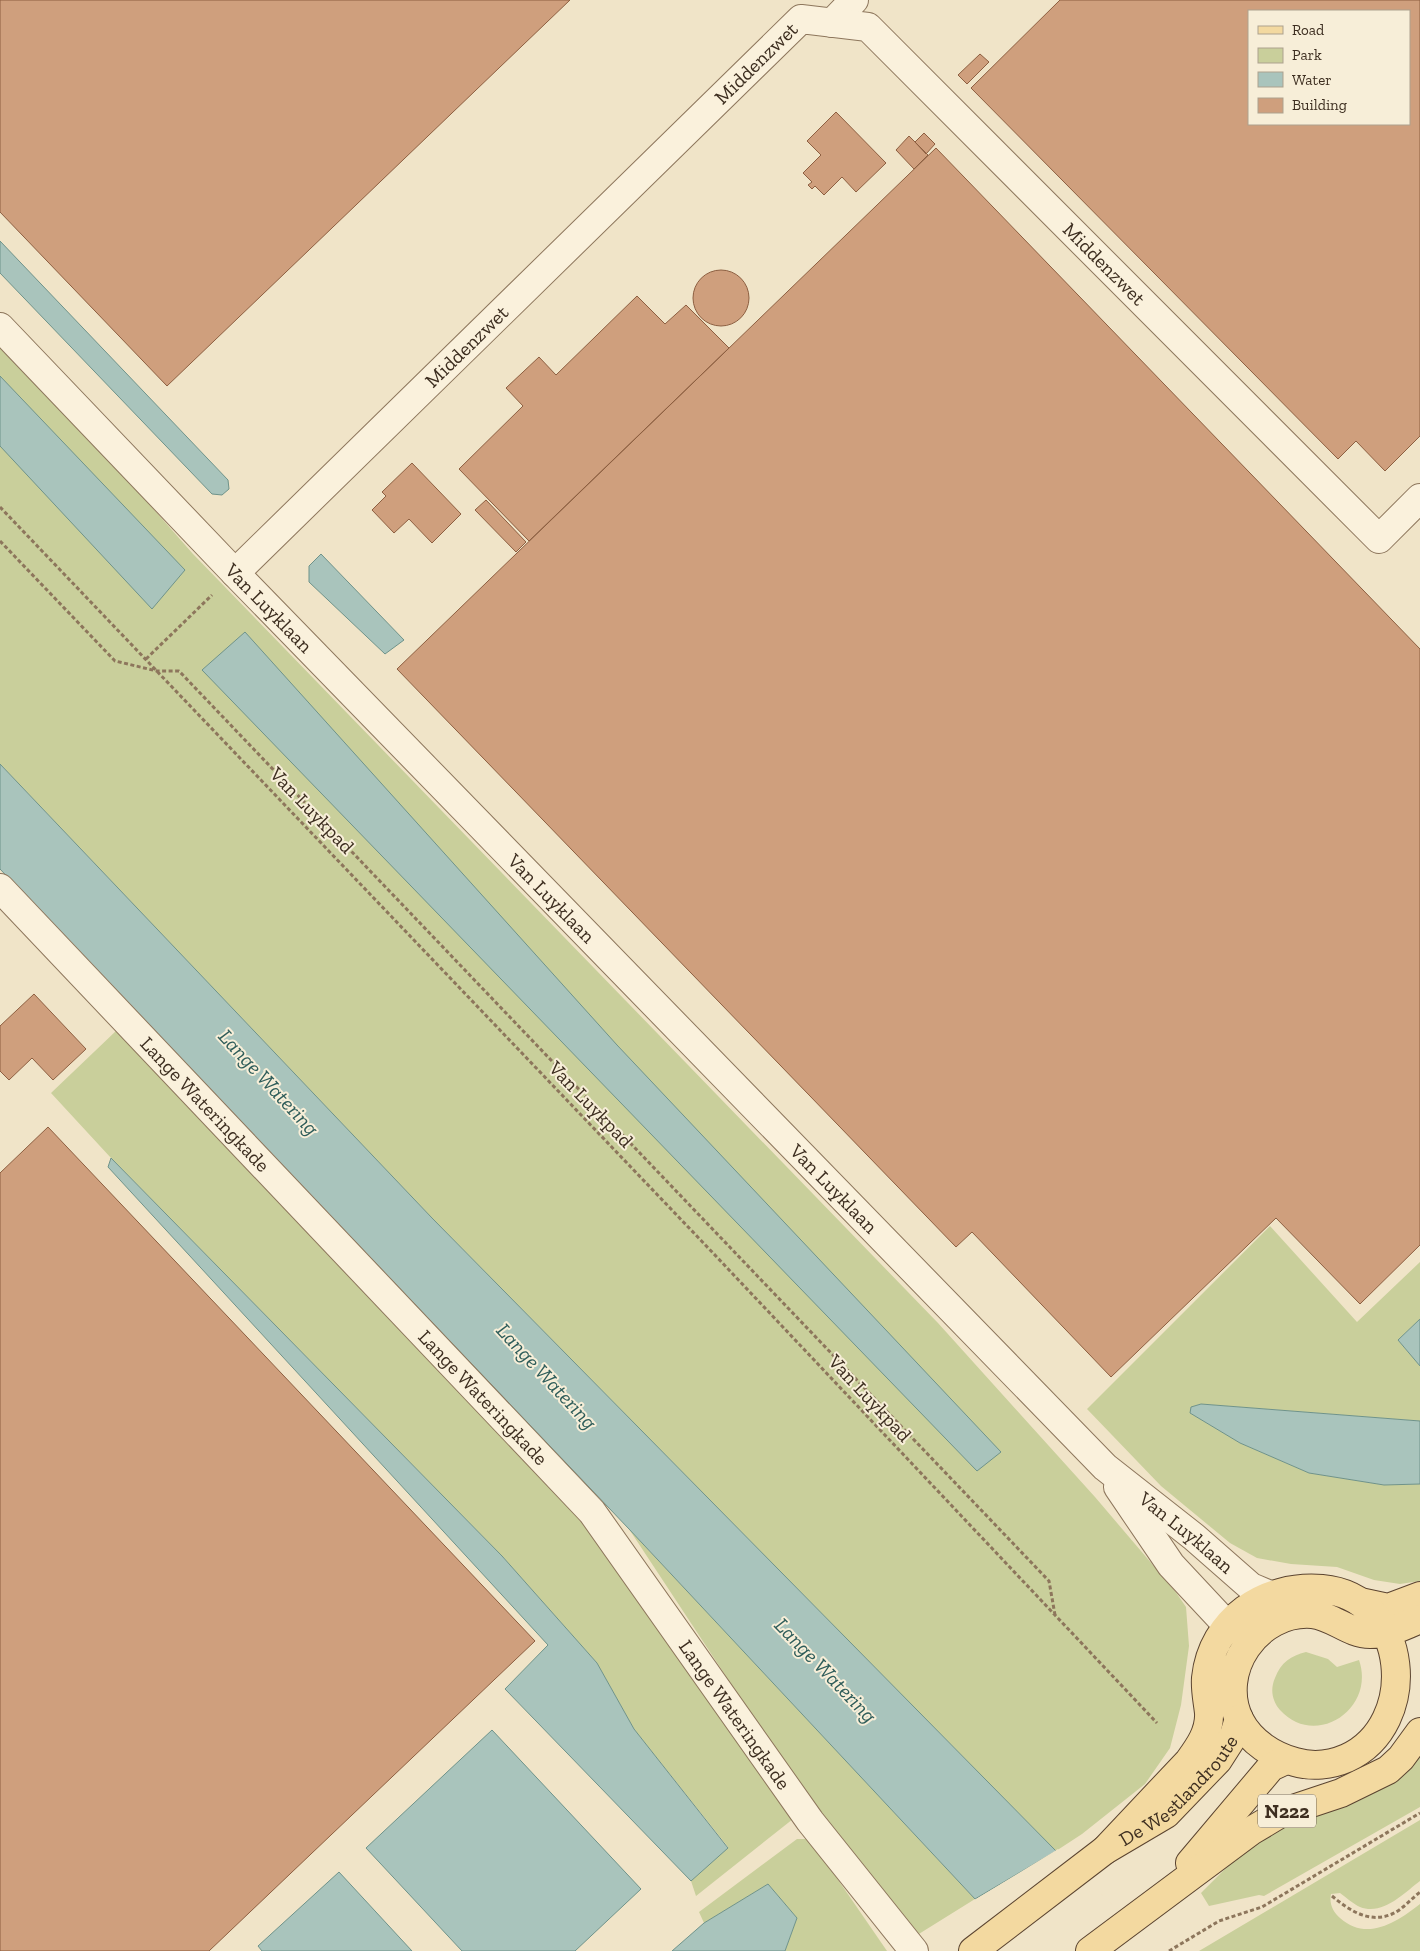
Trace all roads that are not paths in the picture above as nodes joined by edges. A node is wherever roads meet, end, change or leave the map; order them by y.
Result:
1 (854, 0) edge
2 (832, 23) junction
3 (0, 327) edge
4 (1420, 498) edge
5 (235, 573) junction
6 (0, 888) edge
7 (1105, 1467) junction
8 (1270, 1595) junction
9 (1420, 1596) edge
10 (1360, 1602) junction
11 (1420, 1620) edge
12 (1228, 1626) junction
13 (1388, 1632) junction
14 (1241, 1654) junction
15 (1420, 1662) edge
16 (1401, 1686) junction
17 (1239, 1719) junction
18 (1420, 1732) edge
19 (1286, 1760) junction
20 (1105, 1850) junction
21 (1156, 1903) junction
22 (914, 1951) edge
23 (973, 1951) edge
24 (1090, 1951) edge

1 - 2 street
2 - 4 street, Middenzwet
2 - 5 street, Middenzwet
3 - 5 street, Van Luyklaan
5 - 7 street, Van Luyklaan
6 - 22 street, Lange Wateringkade
7 - 8 street, Van Luyklaan
7 - 12 street, Van Luyklaan
8 - 10 main road
8 - 12 main road
9 - 10 main road
10 - 13 main road
11 - 13 main road
12 - 14 main road
12 - 20 main road, De Westlandroute
13 - 14 main road
13 - 16 main road
14 - 17 main road
15 - 16 main road
16 - 19 main road
17 - 19 main road
17 - 20 main road, De Westlandroute
18 - 21 main road, N222
19 - 21 main road, N222
20 - 23 main road, De Westlandroute
21 - 24 main road, N222

